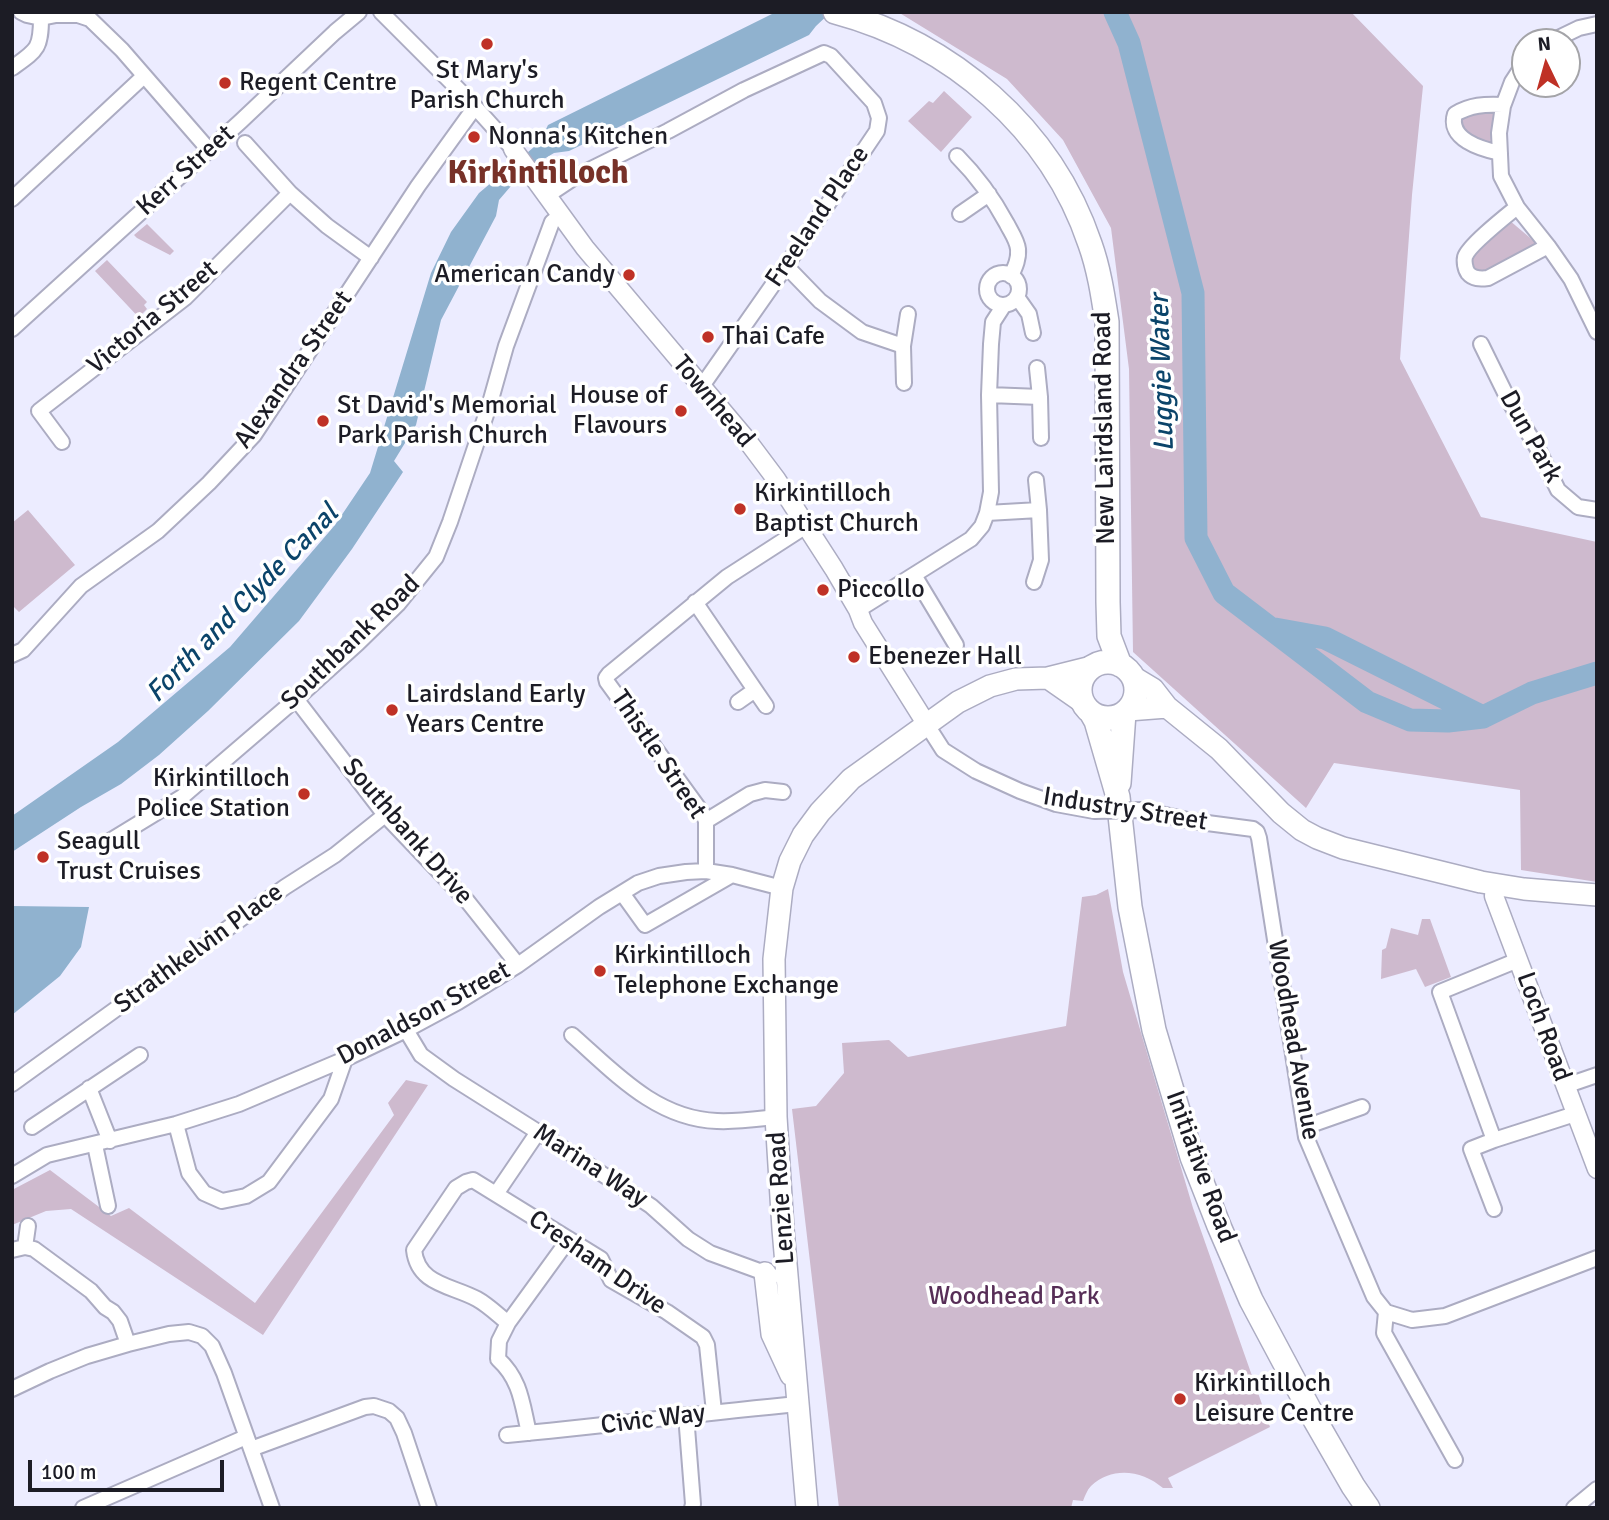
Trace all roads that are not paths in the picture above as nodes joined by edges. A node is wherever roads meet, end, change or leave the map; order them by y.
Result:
1 (21, 12) edge
2 (359, 12) edge
3 (382, 12) edge
4 (835, 12) edge
5 (41, 18) junction
6 (1597, 24) edge
7 (1579, 28) edge
8 (12, 68) edge
9 (144, 76) junction
10 (1511, 85) edge
11 (1503, 105) junction
12 (475, 107) junction
13 (244, 143) dead end
14 (513, 149) joint
15 (209, 150) junction
16 (1500, 153) junction
17 (957, 156) dead end
18 (545, 190) junction
19 (290, 193) junction
20 (989, 194) junction
21 (12, 199) edge
22 (1517, 207) junction
23 (960, 214) dead end
24 (561, 215) junction
25 (1548, 246) junction
26 (370, 258) junction
27 (786, 266) junction
28 (1011, 276) junction
29 (1017, 297) junction
30 (1004, 305) junction
31 (908, 314) dead end
32 (12, 329) edge
33 (1597, 332) edge
34 (1033, 333) dead end
35 (1481, 344) dead end
36 (903, 346) junction
37 (1037, 368) dead end
38 (904, 383) dead end
39 (702, 386) junction
40 (989, 395) junction
41 (1040, 397) junction
42 (1041, 438) dead end
43 (62, 442) dead end
44 (1036, 480) dead end
45 (1039, 510) junction
46 (1597, 510) edge
47 (987, 513) junction
48 (806, 526) junction
49 (914, 575) junction
50 (1034, 582) dead end
51 (695, 602) junction
52 (858, 610) junction
53 (1109, 636) junction
54 (956, 645) dead end
55 (12, 655) edge
56 (1094, 665) junction
57 (1126, 671) junction
58 (1048, 678) junction
59 (755, 690) junction
60 (296, 699) junction
61 (738, 702) dead end
62 (766, 706) dead end
63 (1167, 707) junction
64 (1087, 708) junction
65 (1126, 712) junction
66 (927, 725) junction
67 (783, 792) dead end
68 (1118, 797) junction
69 (386, 816) junction
70 (706, 821) junction
71 (1259, 838) joint
72 (106, 844) dead end
73 (706, 871) junction
74 (732, 876) junction
75 (1495, 885) junction
76 (782, 888) junction
77 (622, 892) junction
78 (1597, 895) edge
79 (1518, 960) junction
80 (518, 965) junction
81 (407, 1030) junction
82 (572, 1035) dead end
83 (140, 1055) dead end
84 (345, 1059) junction
85 (1597, 1075) edge
86 (12, 1084) edge
87 (1565, 1086) junction
88 (89, 1088) junction
89 (1362, 1107) dead end
90 (1575, 1114) junction
91 (776, 1117) junction
92 (176, 1124) junction
93 (32, 1127) dead end
94 (1305, 1127) junction
95 (538, 1132) junction
96 (110, 1140) junction
97 (1494, 1140) junction
98 (94, 1145) junction
99 (1597, 1169) edge
100 (12, 1176) edge
101 (496, 1194) junction
102 (108, 1206) dead end
103 (1494, 1209) dead end
104 (28, 1226) dead end
105 (569, 1239) junction
106 (18, 1248) edge
107 (1597, 1258) edge
108 (765, 1273) junction
109 (788, 1280) junction
110 (1386, 1312) junction
111 (508, 1323) junction
112 (128, 1344) junction
113 (12, 1389) edge
114 (798, 1396) junction
115 (714, 1412) junction
116 (686, 1415) junction
117 (529, 1433) junction
118 (507, 1435) dead end
119 (248, 1443) junction
120 (1455, 1460) dead end
121 (1597, 1489) edge
122 (83, 1508) edge
123 (272, 1508) edge
124 (429, 1508) edge
125 (692, 1508) edge
126 (807, 1508) edge
127 (1368, 1508) edge
128 (1574, 1508) edge

1 - 5 street
2 - 15 street, Kerr Street
3 - 12 street
4 - 53 main road, New Lairdsland Road
5 - 8 street
5 - 9 street
6 - 7 street
9 - 15 street
9 - 21 street
10 - 11 street
11 - 16 street
11 - 16 street
12 - 14 street
12 - 26 street, Alexandra Street
13 - 19 street
14 - 18 street, Townhead
15 - 32 street, Kerr Street
16 - 22 street
17 - 20 street
18 - 24 street, Townhead
18 - 27 street, Freeland Place
19 - 26 street
19 - 43 street, Victoria Street
20 - 23 street
20 - 28 street
22 - 25 street
22 - 25 street
24 - 39 street, Townhead
24 - 60 street, Southbank Road
25 - 33 street
26 - 55 street, Alexandra Street
27 - 36 street
27 - 39 street, Freeland Place
28 - 29 street
28 - 30 street
29 - 30 street
29 - 34 street
30 - 40 street
31 - 36 street
35 - 46 street, Dun Park
36 - 38 street
37 - 41 street
39 - 48 street, Townhead
40 - 41 street
40 - 47 street
41 - 42 street
44 - 45 street
45 - 47 street
45 - 50 street
47 - 49 street
48 - 51 street
48 - 52 street, Townhead
49 - 52 street
49 - 54 street
51 - 59 street
51 - 70 street, Thistle Street
52 - 66 street, Townhead
53 - 56 main road, New Lairdsland Road
53 - 57 main road, New Lairdsland Road
56 - 57 main road
56 - 58 main road
56 - 64 main road
57 - 63 main road
57 - 65 main road
58 - 64 main road
58 - 66 main road
59 - 61 street
59 - 62 street
60 - 69 street, Southbank Drive
60 - 72 street, Southbank Road
63 - 65 main road
63 - 75 main road
64 - 65 main road
64 - 68 main road
65 - 68 main road
66 - 71 street, Industry Street, bridge
66 - 76 main road
67 - 70 street
68 - 127 main road, Initiative Road
69 - 80 street, Southbank Drive
69 - 86 street, Strathkelvin Place
70 - 73 street, Thistle Street
71 - 94 street, Woodhead Avenue
73 - 74 street, Donaldson Street
73 - 77 street, Donaldson Street
74 - 76 street, Donaldson Street
74 - 77 street
75 - 78 main road
75 - 79 street, Loch Road
76 - 91 main road, Lenzie Road
77 - 80 street, Donaldson Street
79 - 87 street, Loch Road
79 - 97 street
80 - 81 street, Donaldson Street
81 - 84 street, Donaldson Street
81 - 95 street, Marina Way
82 - 91 street
83 - 88 street
84 - 92 street, Donaldson Street
84 - 92 street
85 - 87 street
87 - 90 street, Loch Road
88 - 93 street
88 - 96 street
89 - 94 street
90 - 97 street
90 - 99 street, Loch Road
91 - 109 main road, Lenzie Road
92 - 96 street, Donaldson Street
94 - 110 street, Woodhead Avenue
95 - 101 street
95 - 108 street, Marina Way
96 - 98 street, Donaldson Street
97 - 103 street
98 - 100 street, Donaldson Street
98 - 102 street
101 - 105 street, Cresham Drive
101 - 111 street, Cresham Drive
104 - 106 street
105 - 111 street
105 - 115 street, Cresham Drive
106 - 112 street
107 - 110 street
108 - 109 street, Marina Way
108 - 114 main road
109 - 114 main road, Lenzie Road
110 - 120 street, Woodhead Avenue
111 - 117 street
112 - 113 street
112 - 119 street
114 - 115 street, Civic Way
114 - 126 main road, Lenzie Road
115 - 116 street, Civic Way
116 - 117 street, Civic Way
116 - 125 street
117 - 118 street, Civic Way
119 - 122 street
119 - 123 street
119 - 124 street
121 - 128 street

